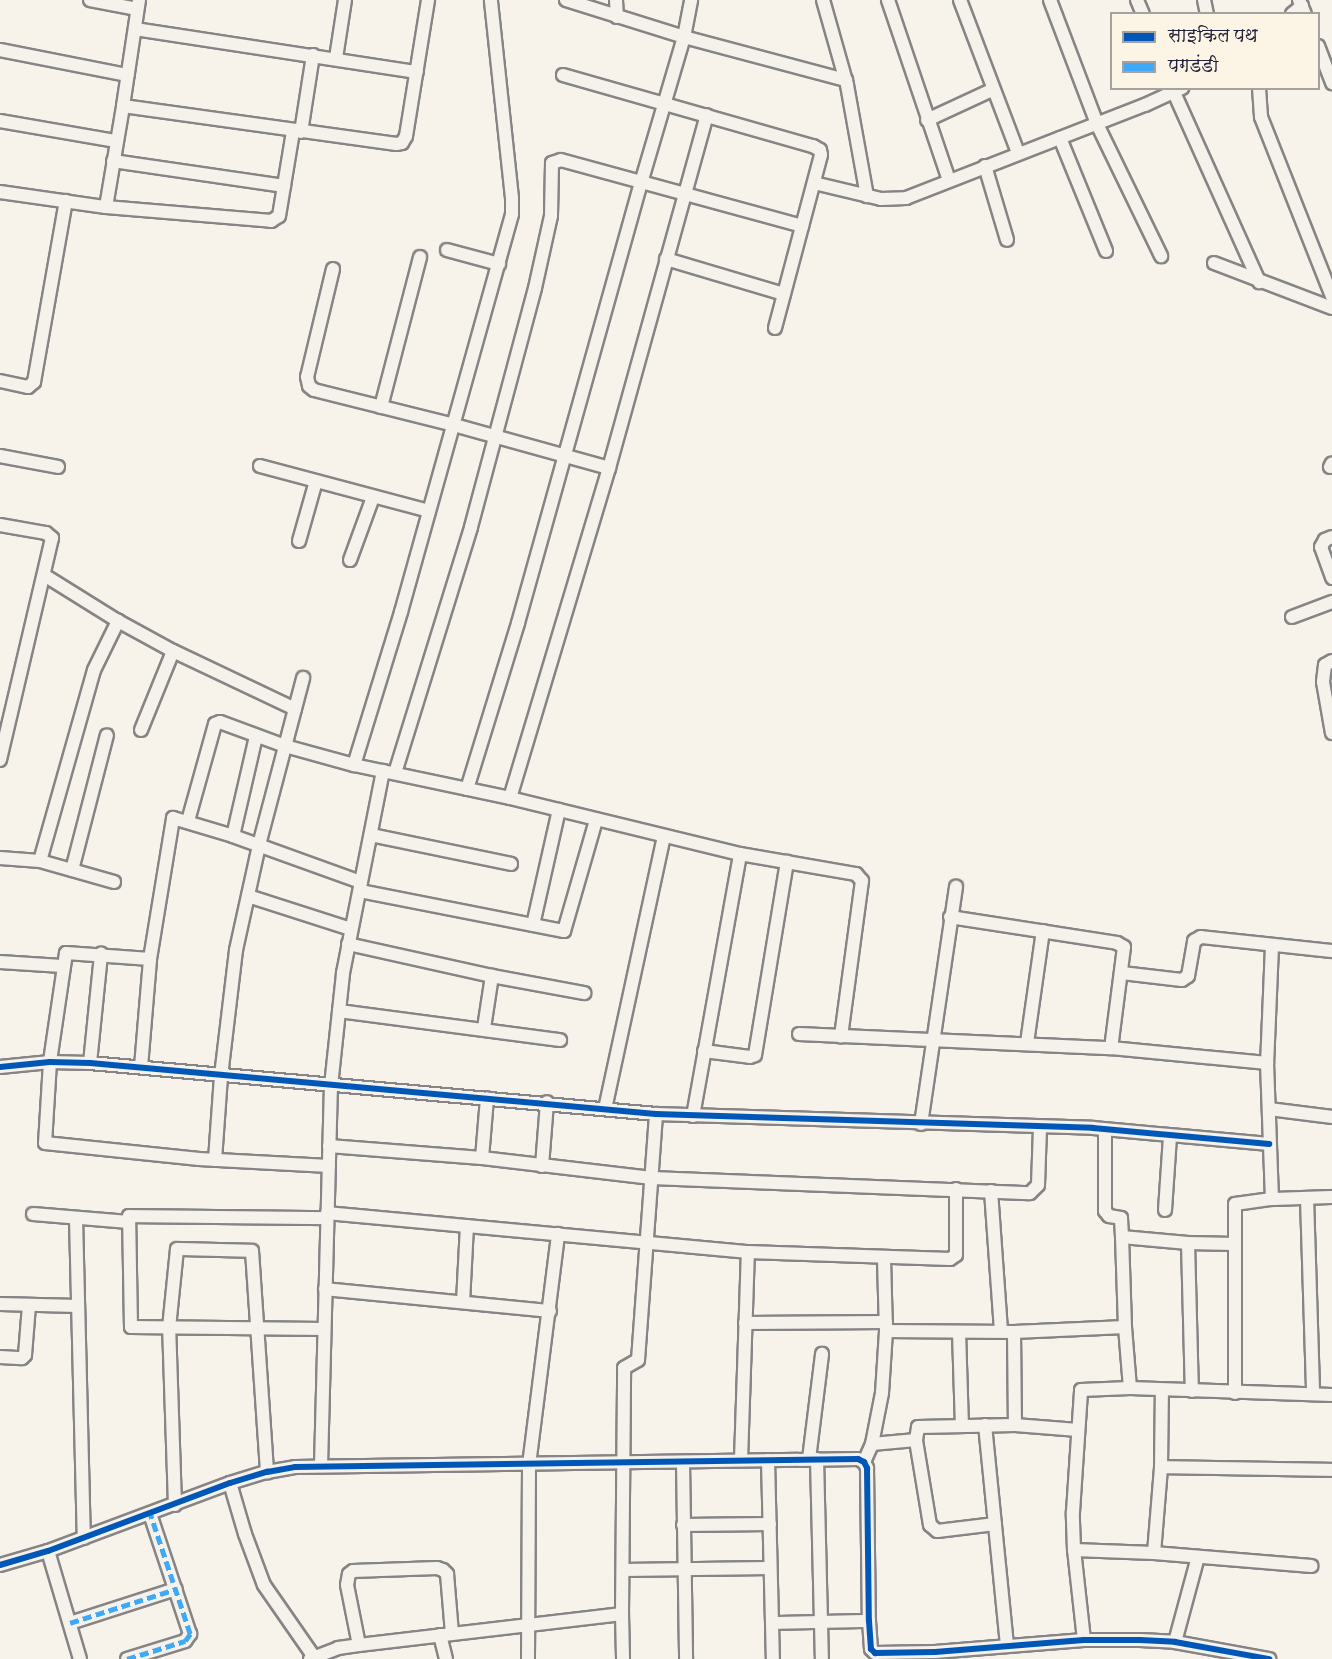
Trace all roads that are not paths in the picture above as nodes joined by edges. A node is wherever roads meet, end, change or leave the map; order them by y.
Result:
1 (90, 0) edge
2 (345, 0) edge
3 (428, 0) edge
4 (491, 0) edge
5 (566, 0) edge
6 (616, 0) edge
7 (691, 0) edge
8 (823, 0) edge
9 (888, 0) edge
10 (960, 0) edge
11 (1050, 0) edge
12 (138, 4) edge
13 (617, 16) junction
14 (135, 29) junction
15 (684, 37) junction
16 (1324, 48) edge
17 (0, 50) edge
18 (313, 55) junction
19 (336, 58) junction
20 (417, 72) junction
21 (128, 75) junction
22 (563, 75) dead end
23 (846, 80) junction
24 (1332, 83) edge
25 (992, 90) junction
26 (1176, 90) edge
27 (1259, 90) edge
28 (666, 104) junction
29 (123, 106) junction
30 (707, 115) junction
31 (927, 120) junction
32 (0, 121) edge
33 (1097, 124) junction
34 (297, 132) junction
35 (1060, 138) junction
36 (116, 141) junction
37 (1018, 153) junction
38 (113, 161) junction
39 (986, 166) junction
40 (949, 180) junction
41 (641, 183) junction
42 (814, 183) junction
43 (284, 186) junction
44 (683, 194) junction
45 (1, 195) edge
46 (867, 196) junction
47 (66, 201) junction
48 (106, 207) junction
49 (802, 226) junction
50 (1007, 240) dead end
51 (447, 250) dead end
52 (1106, 251) dead end
53 (1161, 256) dead end
54 (420, 257) dead end
55 (666, 259) junction
56 (1214, 263) dead end
57 (499, 264) junction
58 (333, 269) dead end
59 (1258, 282) junction
60 (784, 294) junction
61 (1332, 296) edge
62 (1332, 308) edge
63 (775, 328) dead end
64 (0, 381) edge
65 (381, 407) junction
66 (454, 425) junction
67 (494, 437) junction
68 (566, 455) junction
69 (0, 456) edge
70 (260, 466) dead end
71 (58, 467) dead end
72 (609, 468) junction
73 (316, 481) junction
74 (373, 496) junction
75 (429, 511) junction
76 (0, 525) edge
77 (1332, 537) edge
78 (299, 541) dead end
79 (350, 560) dead end
80 (45, 575) junction
81 (1332, 578) edge
82 (1332, 602) edge
83 (1292, 617) dead end
84 (118, 621) junction
85 (173, 651) junction
86 (1332, 661) edge
87 (303, 678) dead end
88 (295, 709) junction
89 (1331, 726) edge
90 (141, 730) dead end
91 (107, 735) dead end
92 (256, 736) junction
93 (285, 746) junction
94 (0, 760) edge
95 (354, 765) junction
96 (389, 772) junction
97 (467, 789) junction
98 (510, 798) junction
99 (559, 810) junction
100 (596, 820) junction
101 (188, 821) junction
102 (370, 835) junction
103 (232, 836) junction
104 (664, 837) junction
105 (259, 845) junction
106 (740, 854) junction
107 (0, 858) edge
108 (40, 861) junction
109 (787, 862) junction
110 (511, 864) dead end
111 (72, 870) junction
112 (114, 882) dead end
113 (360, 886) junction
114 (956, 887) dead end
115 (248, 896) junction
116 (950, 917) junction
117 (533, 925) junction
118 (351, 929) junction
119 (1043, 931) junction
120 (348, 944) junction
121 (1272, 946) junction
122 (1332, 951) edge
123 (101, 954) junction
124 (150, 959) junction
125 (0, 962) edge
126 (62, 966) junction
127 (1122, 973) junction
128 (492, 976) junction
129 (584, 993) dead end
130 (339, 1011) junction
131 (484, 1028) junction
132 (799, 1034) dead end
133 (842, 1037) junction
134 (560, 1040) dead end
135 (931, 1041) junction
136 (1027, 1043) junction
137 (1110, 1048) junction
138 (704, 1051) junction
139 (50, 1062) junction
140 (90, 1063) junction
141 (1268, 1063) junction
142 (141, 1067) junction
143 (0, 1068) edge
144 (221, 1076) junction
145 (331, 1086) junction
146 (487, 1098) junction
147 (548, 1102) junction
148 (605, 1109) junction
149 (1269, 1109) junction
150 (656, 1114) junction
151 (693, 1116) junction
152 (1332, 1117) edge
153 (921, 1124) junction
154 (1040, 1127) junction
155 (1105, 1130) junction
156 (1170, 1136) junction
157 (1269, 1144) junction
158 (329, 1146) junction
159 (482, 1158) junction
160 (214, 1160) junction
161 (329, 1166) junction
162 (542, 1166) junction
163 (652, 1178) junction
164 (956, 1189) junction
165 (991, 1191) junction
166 (1307, 1197) junction
167 (1332, 1197) edge
168 (1272, 1199) junction
169 (1165, 1210) dead end
170 (33, 1214) dead end
171 (327, 1216) junction
172 (76, 1218) junction
173 (129, 1222) junction
174 (467, 1226) junction
175 (558, 1234) junction
176 (1122, 1237) junction
177 (649, 1241) junction
178 (1188, 1243) junction
179 (1234, 1244) junction
180 (748, 1252) junction
181 (884, 1258) junction
182 (325, 1289) junction
183 (463, 1302) junction
184 (0, 1305) edge
185 (29, 1305) junction
186 (78, 1306) junction
187 (550, 1311) junction
188 (746, 1323) junction
189 (886, 1327) junction
190 (1125, 1327) junction
191 (170, 1328) junction
192 (257, 1329) junction
193 (324, 1329) junction
194 (1001, 1331) junction
195 (959, 1332) junction
196 (1014, 1332) junction
197 (822, 1354) dead end
198 (0, 1357) edge
199 (1130, 1388) junction
200 (1162, 1390) junction
201 (1192, 1391) junction
202 (1235, 1393) junction
203 (1312, 1394) junction
204 (1332, 1395) edge
205 (962, 1425) junction
206 (985, 1425) junction
207 (1015, 1425) junction
208 (1078, 1431) junction
209 (916, 1440) junction
210 (872, 1444) junction
211 (813, 1459) junction
212 (741, 1460) junction
213 (768, 1460) junction
214 (622, 1462) junction
215 (683, 1462) junction
216 (864, 1462) junction
217 (529, 1465) junction
218 (321, 1466) junction
219 (1161, 1467) junction
220 (1332, 1470) edge
221 (267, 1472) junction
222 (230, 1483) junction
223 (176, 1505) junction
224 (150, 1514) junction
225 (770, 1524) junction
226 (995, 1524) junction
227 (683, 1525) junction
228 (84, 1538) junction
229 (1074, 1550) junction
230 (48, 1551) junction
231 (1154, 1553) junction
232 (1198, 1557) junction
233 (0, 1565) edge
234 (1311, 1566) dead end
235 (683, 1568) junction
236 (770, 1569) junction
237 (623, 1570) junction
238 (176, 1589) junction
239 (622, 1614) junction
240 (869, 1621) junction
241 (821, 1622) junction
242 (70, 1623) junction
243 (773, 1623) junction
244 (528, 1625) junction
245 (446, 1634) junction
246 (1083, 1641) junction
247 (1175, 1642) junction
248 (359, 1645) junction
249 (1007, 1646) junction
250 (989, 1653) edge
251 (875, 1656) edge
252 (935, 1656) edge
253 (316, 1657) edge
254 (80, 1659) edge
255 (127, 1659) edge
256 (446, 1659) edge
257 (528, 1659) edge
258 (623, 1659) edge
259 (686, 1659) edge
260 (773, 1659) edge
261 (822, 1659) edge
262 (1269, 1659) edge

1 - 12 street
2 - 19 street
3 - 20 street
4 - 57 street
5 - 13 street
6 - 13 street
7 - 15 street
8 - 23 street
9 - 31 street
10 - 25 street
11 - 33 street
12 - 14 street
13 - 15 street
14 - 18 street
14 - 21 street
15 - 23 street
15 - 28 street
16 - 24 street
17 - 21 street
18 - 19 street
18 - 34 street
19 - 20 street
20 - 34 street
21 - 29 street
22 - 28 street
23 - 46 street
25 - 31 street
25 - 37 street
26 - 33 street
26 - 59 street
27 - 61 street
28 - 30 street
28 - 41 street
29 - 34 street
29 - 36 street
30 - 42 street
30 - 44 street
31 - 40 street
32 - 36 street
33 - 35 street
33 - 53 street
34 - 43 street
35 - 37 street
35 - 52 street
36 - 38 street
37 - 39 street
38 - 43 street
38 - 48 street
39 - 40 street
39 - 50 street
40 - 46 street
41 - 44 street
41 - 67 street
41 - 68 street
42 - 46 street
42 - 49 street
43 - 48 street
44 - 49 street
44 - 55 street
45 - 47 street
47 - 48 street
47 - 64 street
49 - 60 street
51 - 57 street
54 - 65 street
55 - 60 street
55 - 72 street
56 - 59 street
57 - 66 street
58 - 65 street
59 - 62 street
60 - 63 street
65 - 66 street
66 - 67 street
66 - 75 street
67 - 68 street
67 - 96 street
68 - 72 street
68 - 97 street
69 - 71 street
70 - 73 street
72 - 98 street
73 - 74 street
73 - 78 street
74 - 75 street
74 - 79 street
75 - 95 street
76 - 80 street
77 - 81 street
80 - 84 street
80 - 94 street
82 - 83 street
84 - 85 street
84 - 108 street
85 - 88 street
85 - 90 street
86 - 89 street
87 - 88 street
88 - 93 street
91 - 111 street
92 - 93 street
92 - 101 street
92 - 103 street
93 - 95 street
93 - 105 street
95 - 96 street
96 - 97 street
96 - 102 street
97 - 98 street
98 - 99 street
99 - 100 street
99 - 117 street
100 - 104 street
100 - 117 street
101 - 103 street
101 - 124 street
102 - 110 street
102 - 113 street
103 - 105 street
104 - 106 street
104 - 148 street
105 - 113 street
105 - 115 street
106 - 109 street
106 - 138 street
107 - 108 street
108 - 111 street
109 - 133 street
109 - 138 street
111 - 112 street
113 - 117 street
113 - 118 street
114 - 116 street
115 - 118 street
115 - 144 street
116 - 119 street
116 - 135 street
118 - 120 street
119 - 127 street
119 - 136 street
120 - 128 street
120 - 130 street
121 - 122 street
121 - 127 street
121 - 141 street
123 - 124 street
123 - 126 street
123 - 140 street
124 - 142 street
125 - 126 street
126 - 139 street
127 - 137 street
128 - 129 street
128 - 131 street
130 - 131 street
130 - 145 street
131 - 134 street
132 - 133 street
133 - 135 street
135 - 136 street
135 - 153 street
136 - 137 street
137 - 141 street
138 - 151 street
139 - 140 street
139 - 143 street
139 - 160 street
140 - 142 street
141 - 149 street
142 - 144 street
144 - 145 street
144 - 160 street
145 - 146 street
145 - 158 street
146 - 147 street
146 - 159 street
147 - 148 street
147 - 162 street
148 - 150 street
149 - 152 street
149 - 157 street
150 - 151 street
150 - 163 street
151 - 153 street
153 - 154 street
154 - 155 street
154 - 165 street
155 - 156 street
155 - 176 street
156 - 157 street
156 - 169 street
157 - 168 street
158 - 159 street
158 - 161 street
159 - 162 street
160 - 161 street
161 - 171 street
162 - 163 street
163 - 164 street
163 - 177 street
164 - 165 street
164 - 181 street
165 - 194 street
166 - 167 street
166 - 168 street
166 - 203 street
168 - 179 street
170 - 172 street
171 - 173 street
171 - 174 street
171 - 182 street
172 - 173 street
172 - 186 street
173 - 191 street
174 - 175 street
174 - 183 street
175 - 177 street
175 - 187 street
176 - 178 street
176 - 190 street
177 - 180 street
177 - 214 street
178 - 179 street
178 - 201 street
179 - 202 street
180 - 181 street
180 - 188 street
181 - 189 street
182 - 183 street
182 - 193 street
183 - 187 street
184 - 185 street
185 - 186 street
185 - 198 street
186 - 228 street
187 - 217 street
188 - 189 street
188 - 212 street
189 - 195 street
189 - 210 street
190 - 196 street
190 - 199 street
191 - 192 street
191 - 192 street
191 - 223 street
192 - 193 street
192 - 221 street
193 - 218 street
194 - 195 street
194 - 196 street
195 - 205 street
196 - 207 street
197 - 211 street
199 - 200 street
199 - 208 street
200 - 201 street
200 - 219 street
201 - 202 street
202 - 203 street
203 - 204 street
205 - 206 street
205 - 209 street
206 - 207 street
206 - 226 street
207 - 208 street
208 - 229 street
209 - 210 street
209 - 226 street
210 - 216 street
211 - 213 street
211 - 216 street
211 - 241 street
212 - 213 street
212 - 215 street
213 - 225 street
214 - 215 street
214 - 217 street
214 - 237 street
215 - 227 street
216 - 240 street
217 - 218 street
217 - 244 street
218 - 221 street
219 - 220 street
219 - 231 street
221 - 222 street
222 - 223 street
222 - 253 street
223 - 224 street
224 - 228 street
224 - 238 street
225 - 227 street
225 - 236 street
226 - 249 street
227 - 235 street
228 - 230 street
229 - 231 street
229 - 246 street
230 - 233 street
230 - 242 street
231 - 232 street
232 - 234 street
232 - 247 street
235 - 236 street
235 - 237 street
235 - 259 street
236 - 243 street
237 - 239 street
238 - 242 street
238 - 255 street
239 - 244 street
239 - 258 street
240 - 241 street
240 - 251 street
241 - 243 street
241 - 261 street
242 - 254 street
243 - 260 street
244 - 245 street
244 - 257 street
245 - 248 street
245 - 248 street
245 - 256 street
246 - 247 street
246 - 249 street
247 - 262 street
248 - 253 street
249 - 250 street
250 - 252 street
251 - 252 street

